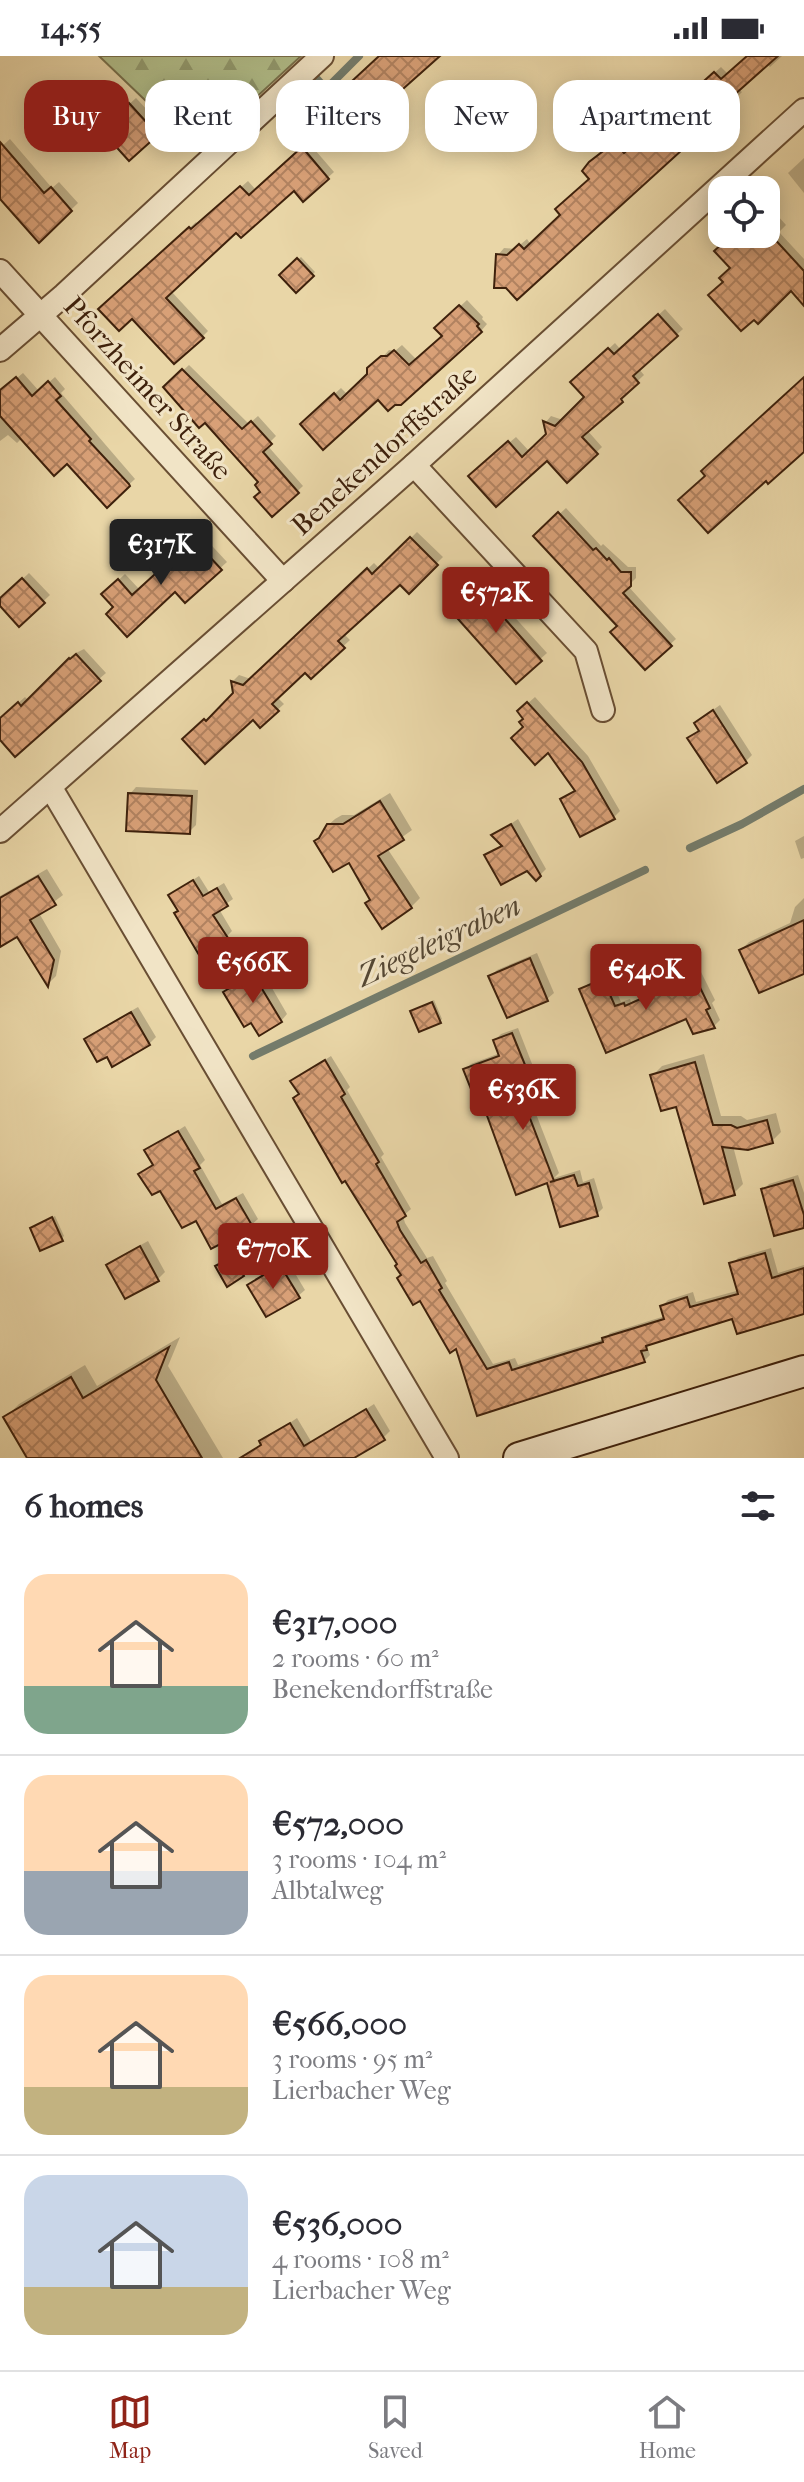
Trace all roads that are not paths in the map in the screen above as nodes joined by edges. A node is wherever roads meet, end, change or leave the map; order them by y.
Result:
1 (322, 56) edge
2 (804, 110) edge
3 (0, 271) edge
4 (42, 315) junction
5 (0, 350) edge
6 (414, 465) junction
7 (283, 581) junction
8 (603, 710) dead end
9 (51, 788) junction
10 (0, 831) edge
11 (804, 1371) edge
12 (447, 1458) edge
13 (519, 1458) edge

1 - 4 street
2 - 6 street, Benekendorffstraße
3 - 4 street, Pforzheimer Straße
4 - 5 street
4 - 7 street, Pforzheimer Straße
6 - 7 street, Benekendorffstraße
6 - 8 street
7 - 9 street, Benekendorffstraße
9 - 10 street, Benekendorffstraße
9 - 12 street
11 - 13 street

